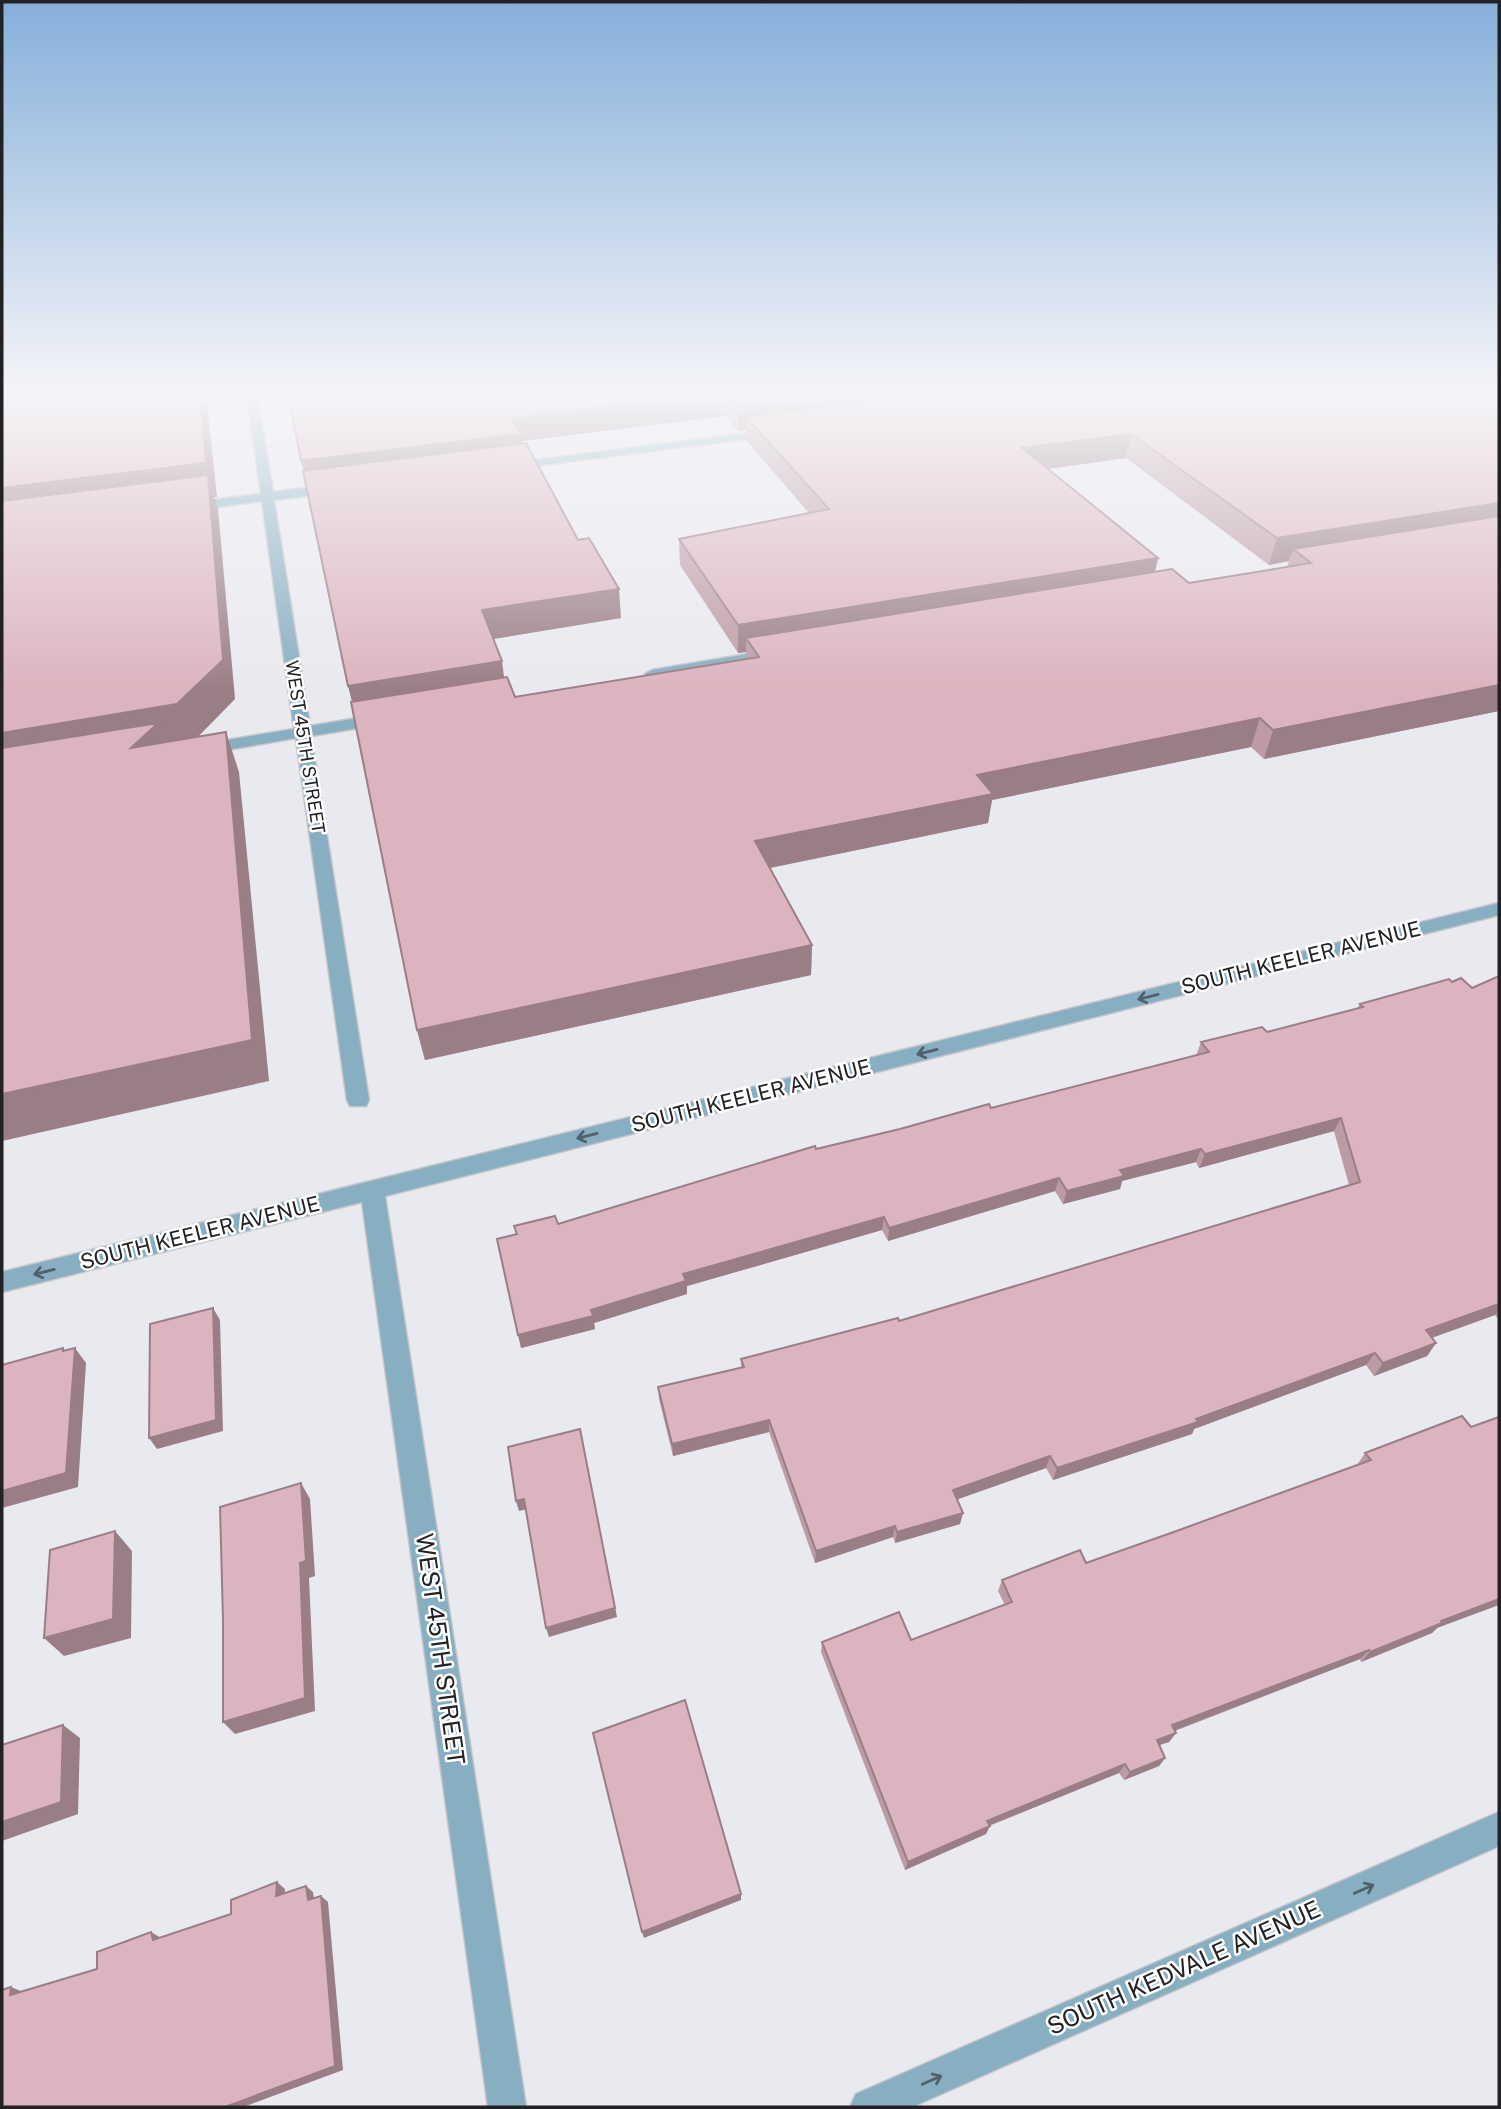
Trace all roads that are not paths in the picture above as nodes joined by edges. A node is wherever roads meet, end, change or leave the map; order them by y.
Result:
1 (267, 492) edge
2 (305, 492) edge
3 (268, 497) junction
4 (174, 509) edge
5 (784, 652) edge
6 (633, 678) edge
7 (399, 716) edge
8 (303, 733) junction
9 (194, 751) edge
10 (1499, 909) edge
11 (358, 1100) dead end
12 (372, 1190) junction
13 (2, 1282) edge
14 (1499, 1829) edge
15 (507, 2107) edge
16 (869, 2107) edge

1 - 3 street, WEST 45TH STREET
2 - 3 street
3 - 4 street
3 - 8 street, WEST 45TH STREET
5 - 6 street
7 - 8 street
8 - 9 street
8 - 11 street, WEST 45TH STREET
10 -> 12 street, SOUTH KEELER AVENUE
12 -> 13 street, SOUTH KEELER AVENUE
12 - 15 street, WEST 45TH STREET
16 -> 14 street, SOUTH KEDVALE AVENUE

